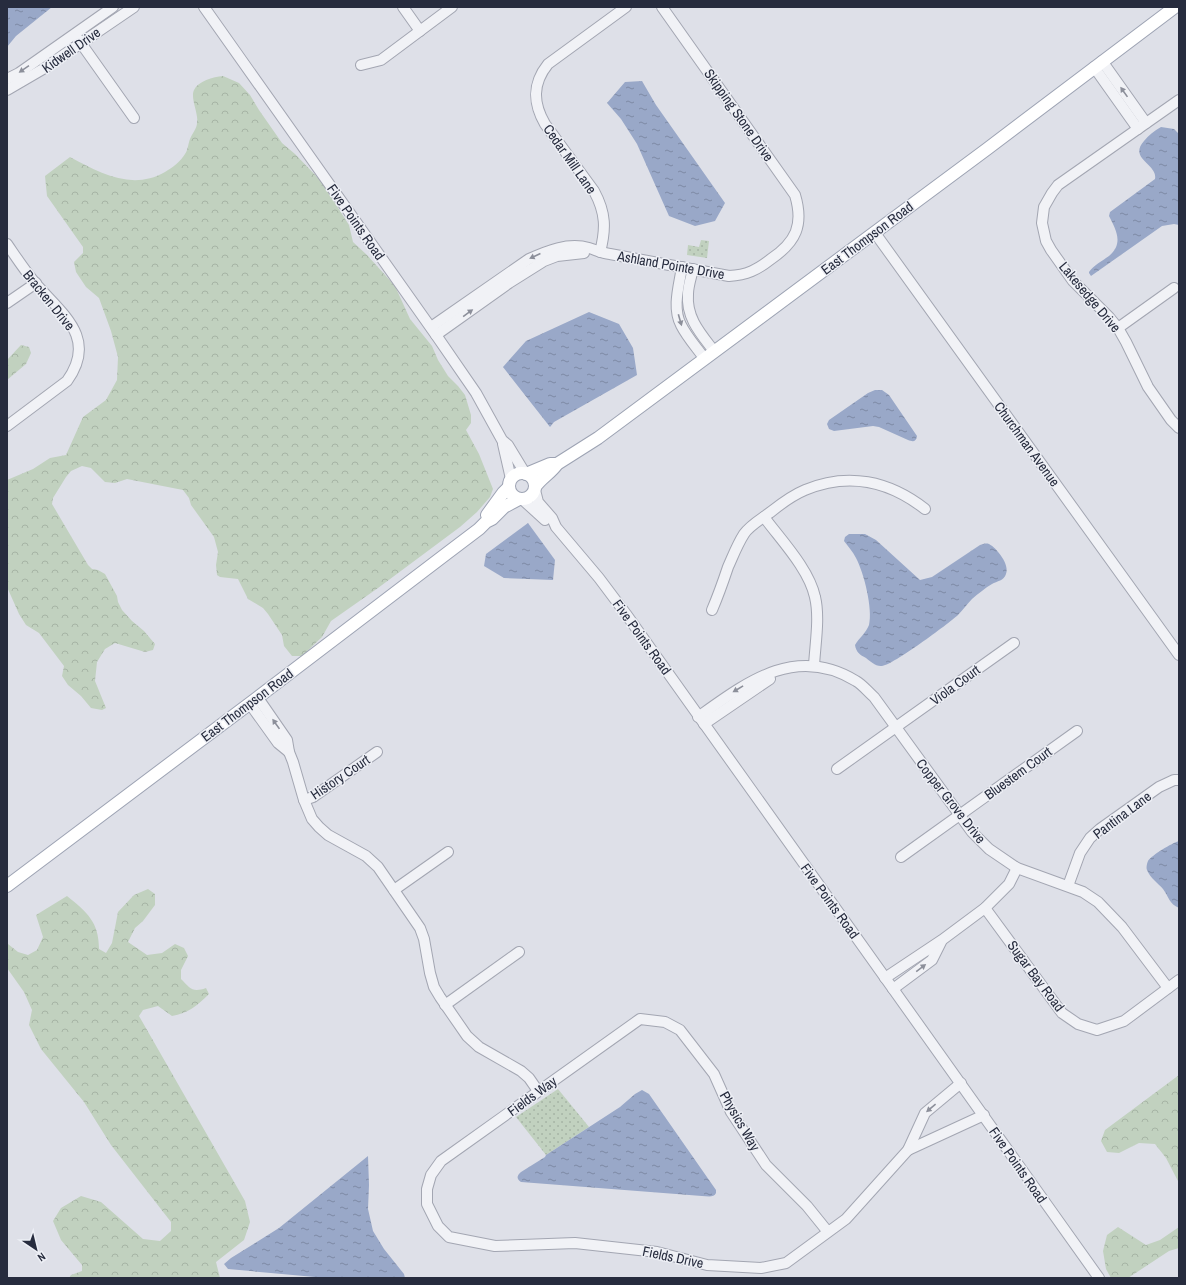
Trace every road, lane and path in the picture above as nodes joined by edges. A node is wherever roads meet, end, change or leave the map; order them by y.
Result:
1 (113, 7) edge
2 (134, 7) edge
3 (204, 7) edge
4 (404, 7) edge
5 (452, 7) edge
6 (626, 7) edge
7 (662, 7) edge
8 (1175, 7) edge
9 (420, 31) junction
10 (75, 34) junction
11 (81, 43) junction
12 (1098, 64) junction
13 (361, 65) dead end
14 (7, 79) edge
15 (7, 90) edge
16 (1179, 100) edge
17 (134, 118) dead end
18 (1142, 126) junction
19 (796, 230) joint
20 (875, 233) junction
21 (7, 244) edge
22 (600, 252) junction
23 (682, 267) junction
24 (694, 269) junction
25 (36, 283) junction
26 (1174, 288) dead end
27 (677, 302) junction
28 (688, 302) junction
29 (7, 303) edge
30 (1118, 328) junction
31 (433, 331) junction
32 (714, 351) junction
33 (704, 358) junction
34 (7, 426) edge
35 (1179, 428) edge
36 (502, 440) junction
37 (557, 464) junction
38 (525, 474) junction
39 (510, 483) junction
40 (535, 488) junction
41 (521, 499) junction
42 (925, 509) dead end
43 (764, 517) junction
44 (486, 522) junction
45 (556, 527) junction
46 (712, 610) dead end
47 (1014, 642) dead end
48 (1179, 655) edge
49 (814, 666) junction
50 (254, 701) junction
51 (701, 720) junction
52 (896, 727) junction
53 (1077, 731) dead end
54 (377, 752) dead end
55 (837, 769) dead end
56 (1179, 780) edge
57 (304, 800) junction
58 (959, 815) junction
59 (448, 852) dead end
60 (901, 857) dead end
61 (1017, 868) junction
62 (7, 886) edge
63 (1068, 886) junction
64 (394, 890) junction
65 (985, 908) junction
66 (942, 940) junction
67 (519, 952) dead end
68 (885, 978) junction
69 (1179, 980) edge
70 (1168, 988) junction
71 (893, 989) junction
72 (445, 1005) junction
73 (649, 1020) joint
74 (961, 1083) junction
75 (538, 1091) junction
76 (984, 1116) junction
77 (908, 1150) junction
78 (427, 1189) joint
79 (828, 1232) junction
80 (1100, 1278) edge

1 - 10 street, Kidwell Drive
2 - 11 street, Kidwell Drive
3 - 31 street, Five Points Road
4 - 9 street
5 - 9 street
6 - 22 street, Cedar Mill Lane
7 - 19 street, Skipping Stone Drive
8 - 12 main road, East Thompson Road
9 - 13 street
10 - 11 street
10 -> 14 street, Kidwell Drive
11 - 15 street, Kidwell Drive
11 - 17 street
12 - 18 street
12 - 20 main road, East Thompson Road
16 - 18 street, Lakesedge Drive
18 - 30 street, Lakesedge Drive
19 - 24 street, Ashland Pointe Drive
20 - 32 main road, East Thompson Road
20 - 48 street, Churchman Avenue
21 - 25 street, Bracken Drive
22 - 23 street, Ashland Pointe Drive
22 - 31 street, Ashland Pointe Drive
23 - 24 street, Ashland Pointe Drive
23 - 27 street
24 - 28 street
25 - 29 street
25 - 34 street, Bracken Drive
26 - 30 street
27 - 28 street
27 -> 33 street
28 - 32 street
30 - 35 street, Lakesedge Drive
31 - 36 street, Five Points Road
32 - 33 main road, East Thompson Road
33 - 37 main road, East Thompson Road
36 - 38 street, Five Points Road
36 - 39 street, Five Points Road
37 - 38 main road, East Thompson Road
37 - 40 main road, East Thompson Road
38 - 39 main road
38 - 40 main road
39 - 41 main road
39 - 44 main road, East Thompson Road
40 - 41 main road
40 - 45 street, Five Points Road
41 - 44 main road, East Thompson Road
41 - 45 street, Five Points Road
42 - 43 street
43 - 46 street
43 - 49 street
44 - 50 main road, East Thompson Road
45 - 51 street, Five Points Road
47 - 52 street, Viola Court
49 - 51 street, Copper Grove Drive
49 - 52 street, Copper Grove Drive
50 - 57 street
50 - 62 main road, East Thompson Road
51 - 68 street, Five Points Road
52 - 55 street, Viola Court
52 - 58 street, Copper Grove Drive
53 - 58 street, Bluestem Court
54 - 57 street, History Court
56 - 63 street, Pantina Lane
57 - 64 street
58 - 60 street, Bluestem Court
58 - 61 street, Copper Grove Drive
59 - 64 street
61 - 63 street, Copper Grove Drive
61 - 65 street
63 - 70 street, Copper Grove Drive
64 - 72 street
65 - 66 street
65 - 70 street, Sugar Bay Road
66 - 68 street
71 -> 66 street
67 - 72 street
68 - 71 street, Five Points Road
69 - 70 street
71 - 74 street, Five Points Road
72 - 75 street
73 - 75 street, Fields Way
73 - 79 street, Physics Way
74 - 76 street, Five Points Road
74 -> 77 street, Fields Drive
75 - 78 street, Fields Way
76 - 77 street, Fields Drive
76 - 80 street, Five Points Road
77 - 79 street, Fields Drive
78 - 79 street, Fields Drive

